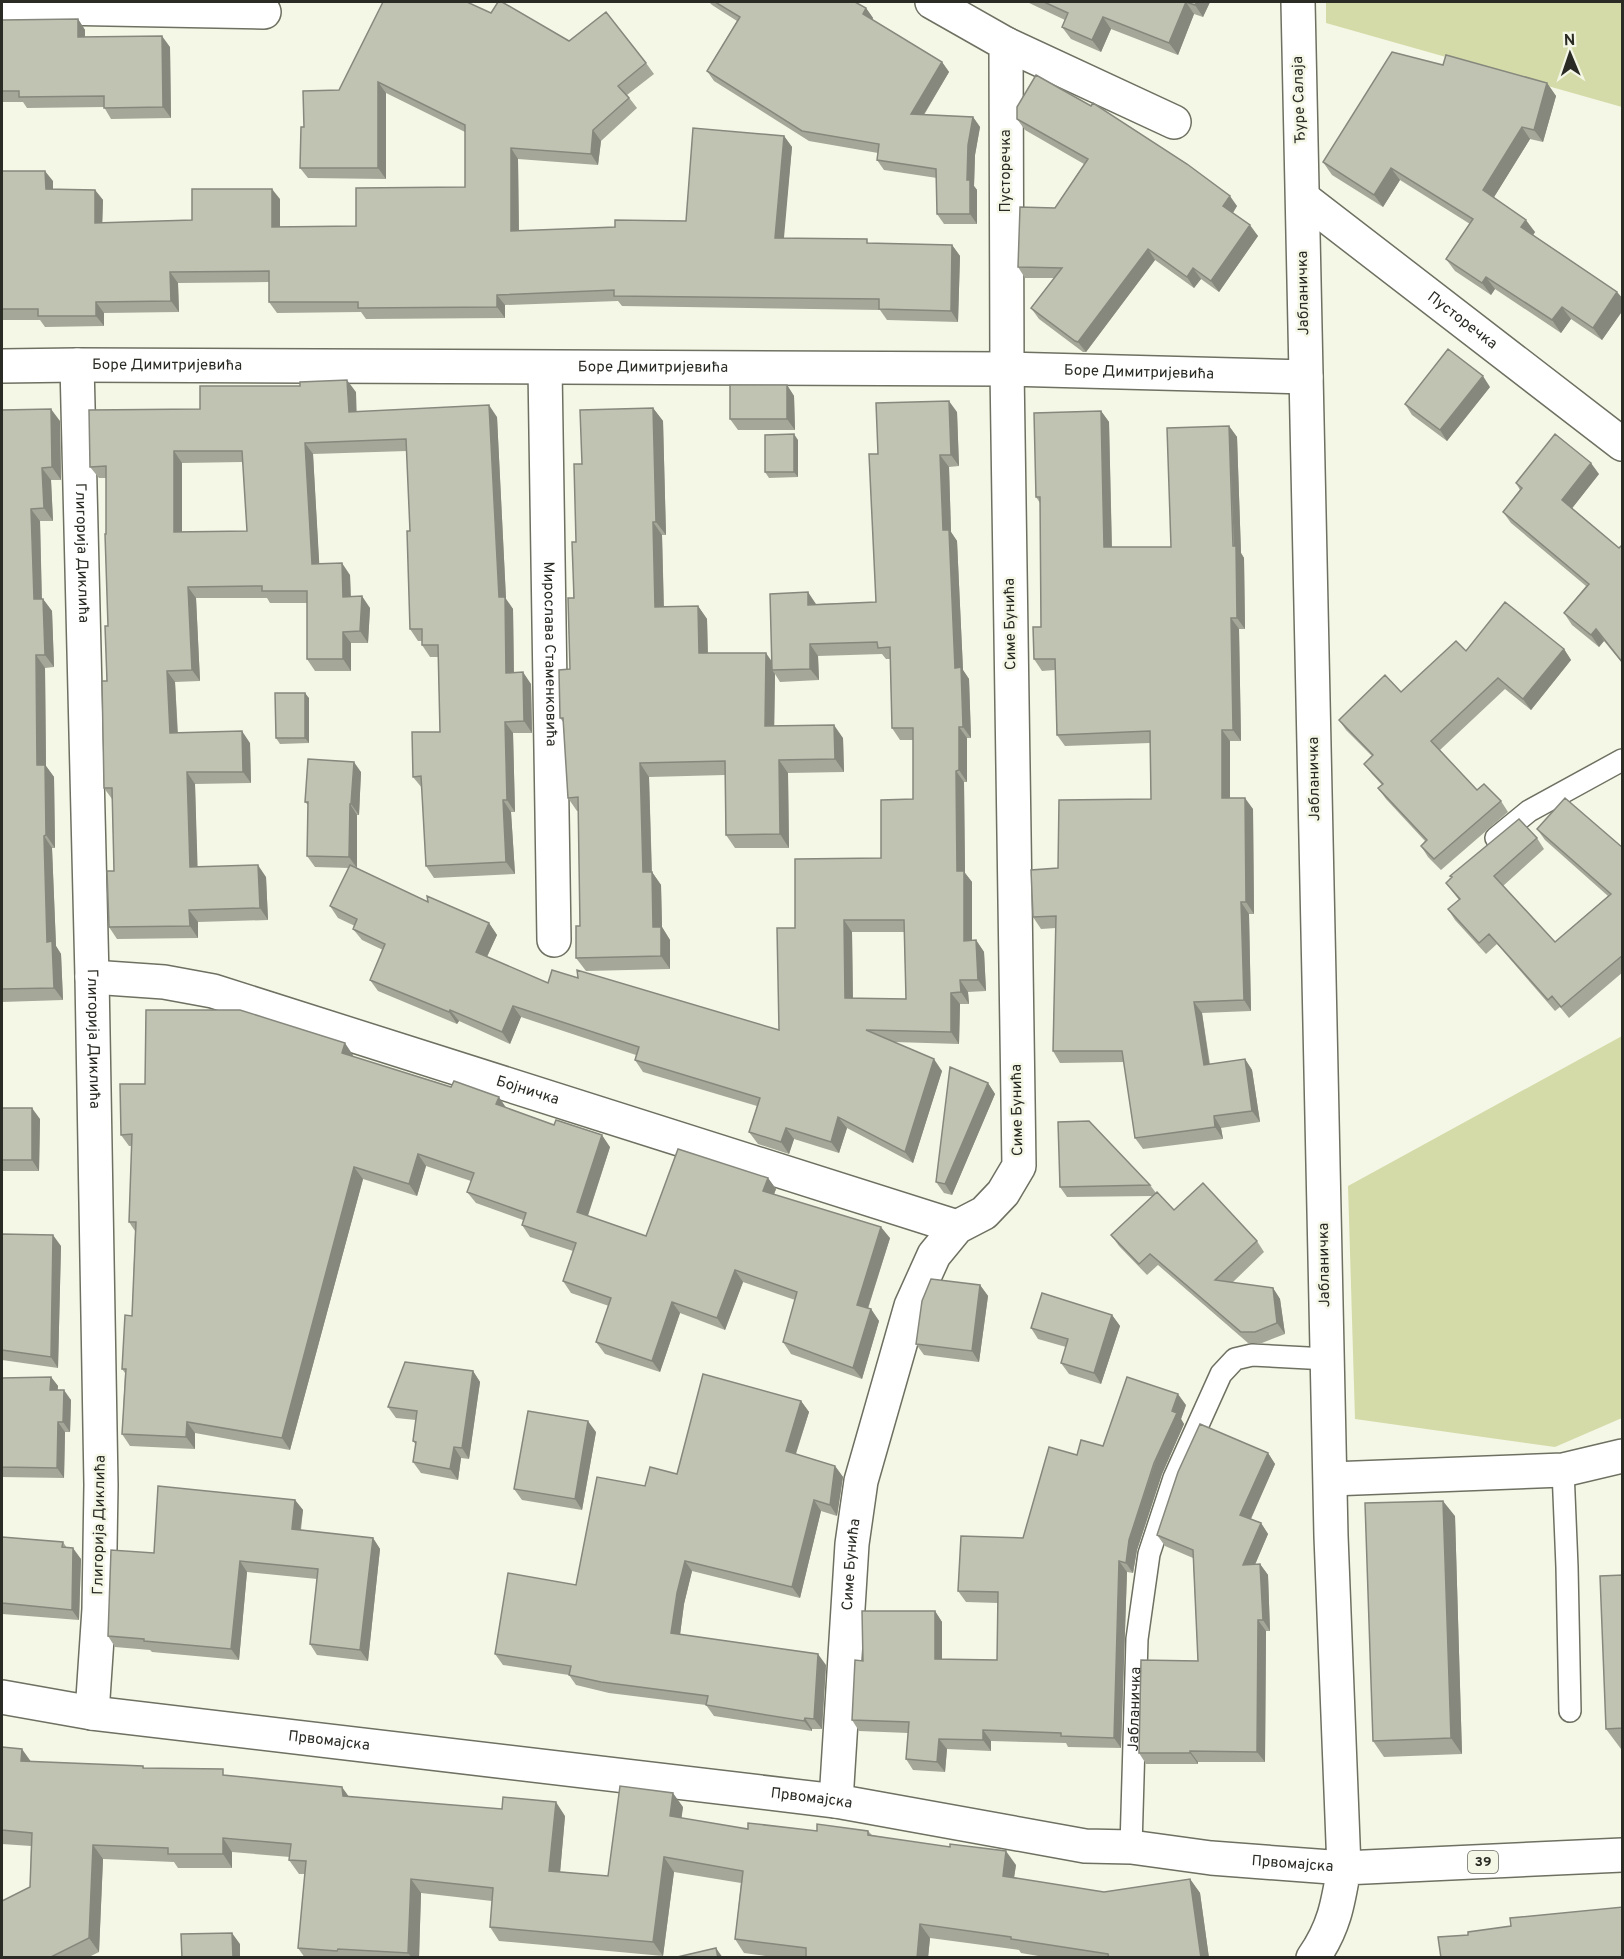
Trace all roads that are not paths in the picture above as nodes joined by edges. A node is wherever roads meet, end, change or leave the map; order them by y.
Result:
1 (932, 2) edge
2 (1298, 2) edge
3 (2, 7) edge
4 (264, 12) dead end
5 (1006, 44) junction
6 (1174, 122) dead end
7 (1303, 198) junction
8 (77, 365) junction
9 (2, 366) edge
10 (545, 368) junction
11 (1006, 369) junction
12 (1306, 377) junction
13 (1623, 444) edge
14 (1623, 759) edge
15 (1479, 854) edge
16 (554, 940) dead end
17 (92, 977) junction
18 (957, 1227) junction
19 (1327, 1359) junction
20 (1623, 1456) edge
21 (1563, 1470) junction
22 (1330, 1479) junction
23 (2, 1697) edge
24 (1570, 1711) dead end
25 (92, 1713) junction
26 (836, 1801) junction
27 (1131, 1847) junction
28 (1623, 1855) edge
29 (1344, 1868) junction
30 (1313, 1958) edge

1 - 5 street
2 - 7 street, Ђуре Салаја
3 - 4 street
5 - 6 street
5 - 11 street, Пусторечка
7 - 12 street, Јабланичка
7 - 13 street, Пусторечка
8 - 9 street, Боре Димитријевића
8 - 10 street, Боре Димитријевића
8 - 17 street, Глигорија Диклића
10 - 11 street, Боре Димитријевића
10 - 16 street, Мирослава Стаменковића
11 - 12 street, Боре Димитријевића
11 - 18 street, Симе Бунића
12 - 19 street, Јабланичка
14 - 15 lane
17 - 18 street, Бојничка
17 - 25 street, Глигорија Диклића
18 - 26 street, Симе Бунића
19 - 22 street, Јабланичка
19 - 27 lane, Јабланичка
20 - 21 street
21 - 22 street
21 - 24 lane
22 - 29 street, Јабланичка
23 - 25 street, Првомајска
25 - 26 street, Првомајска
26 - 27 street, Првомајска
27 - 29 street, Првомајска
28 - 29 street, Првомајска / 39
29 - 30 street, Јабланичка

